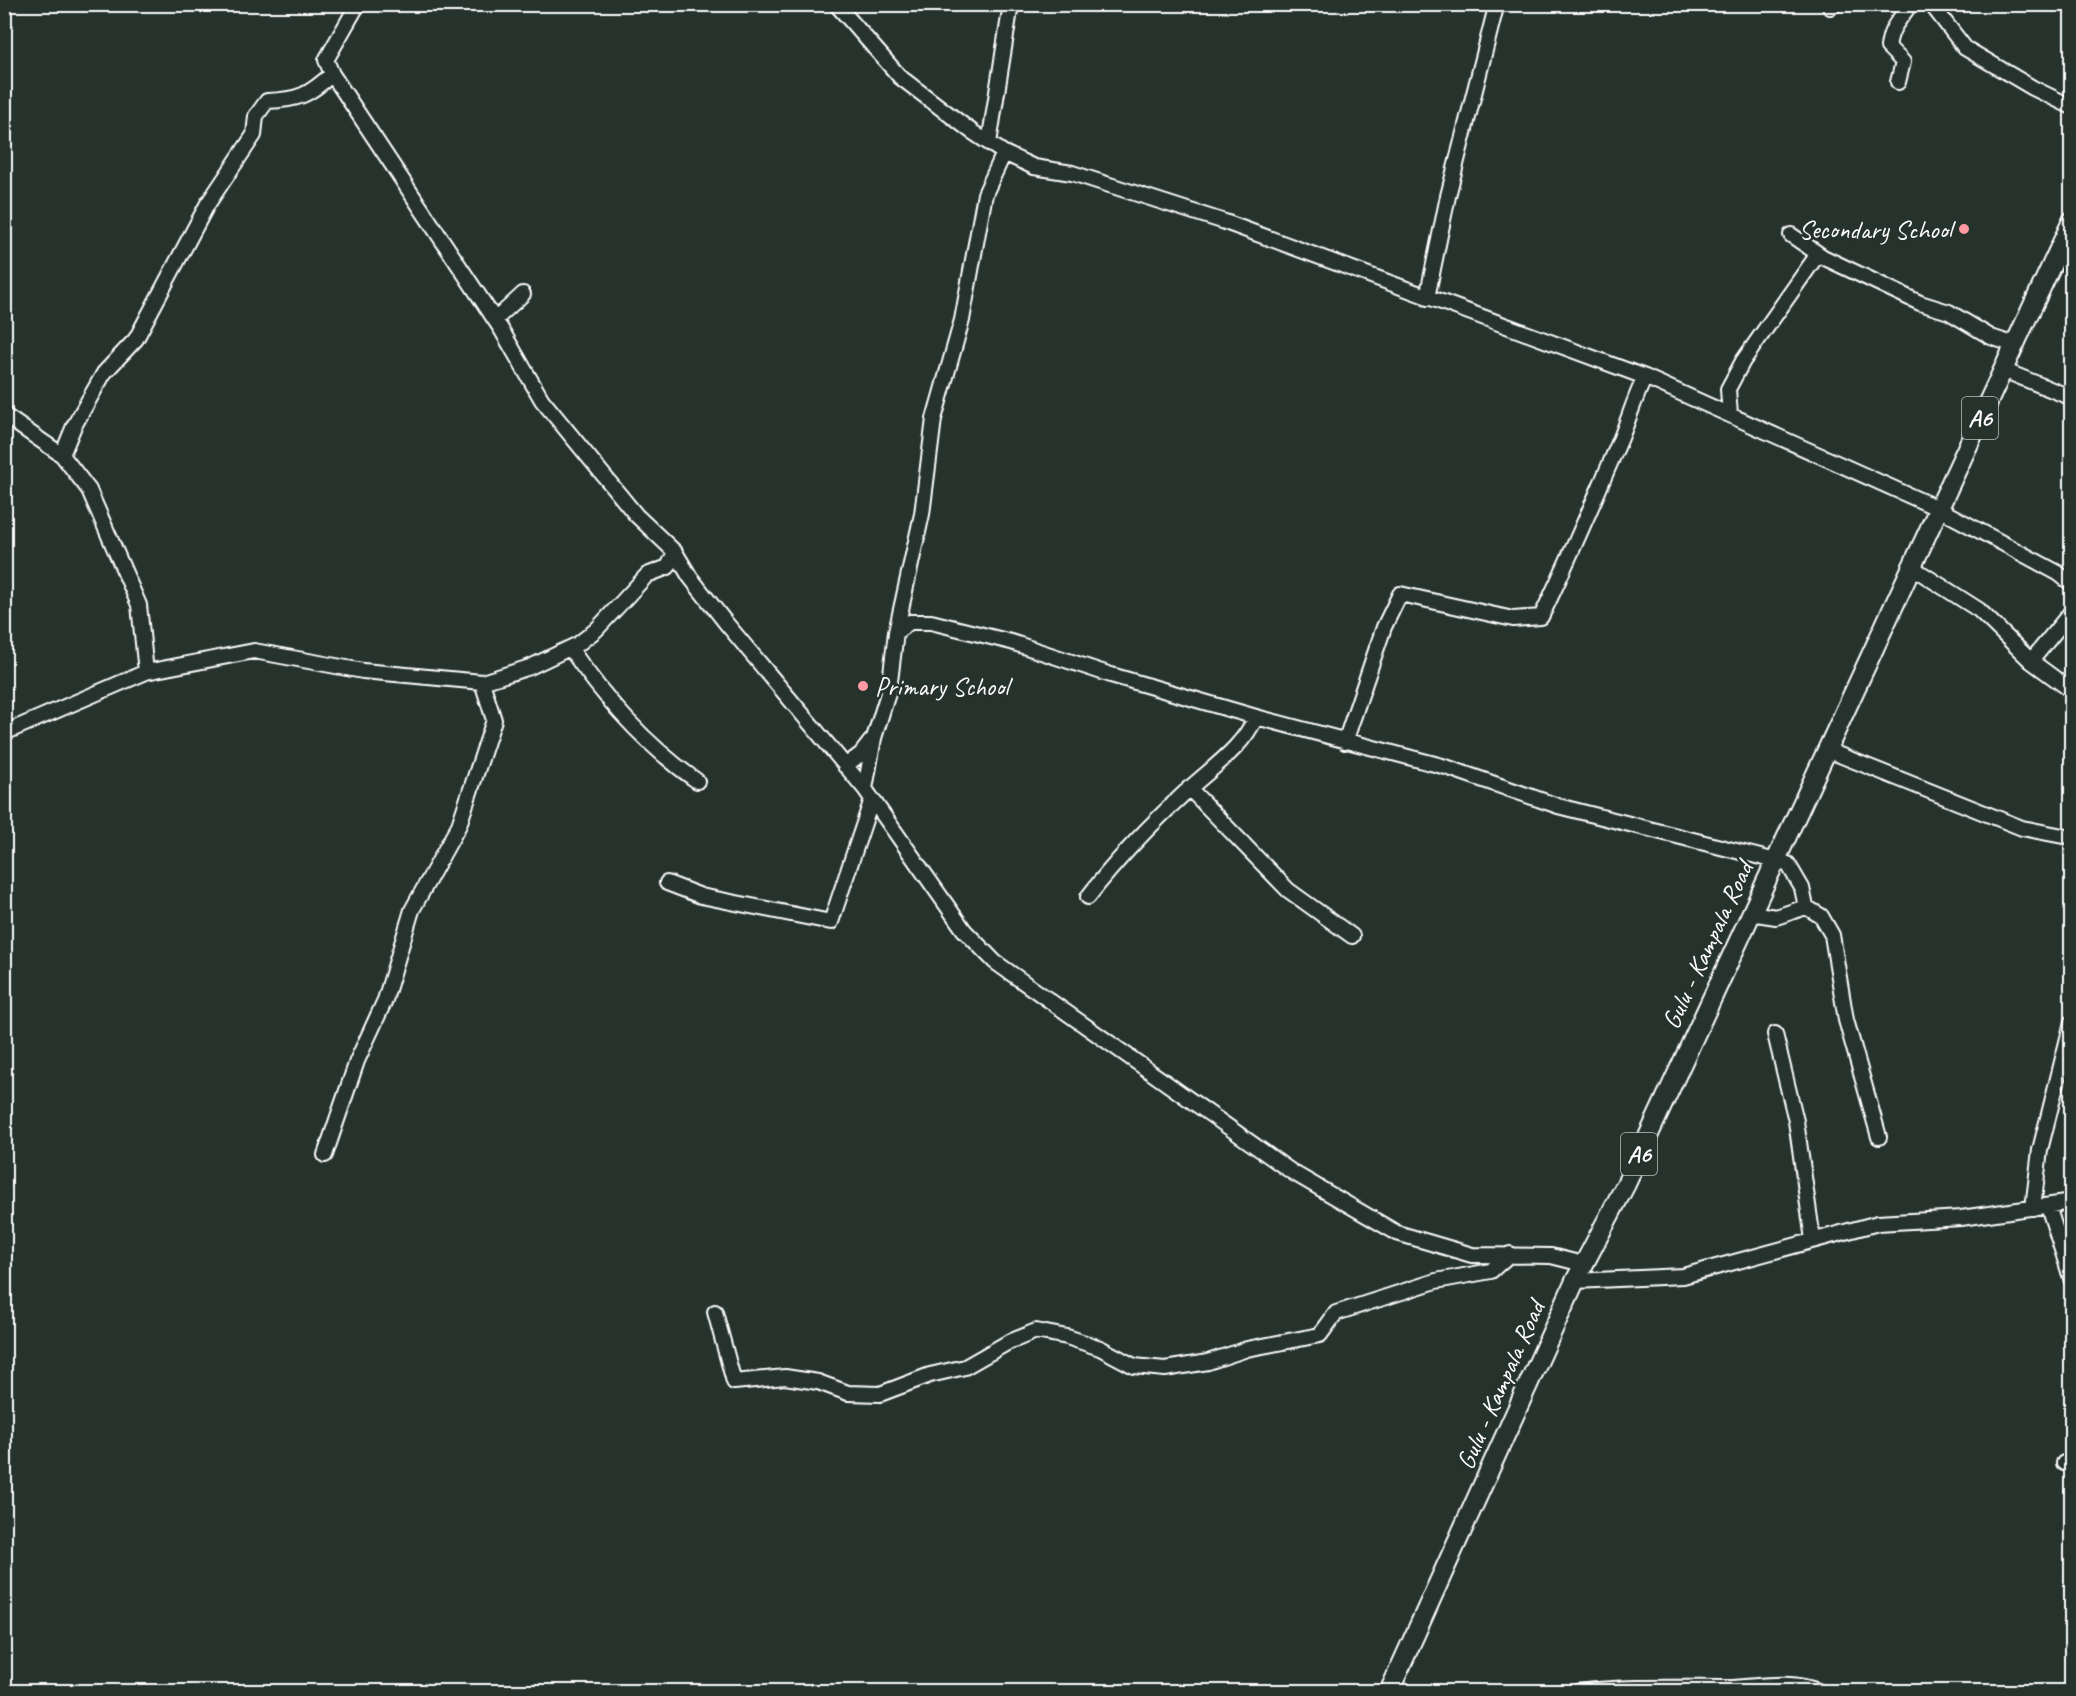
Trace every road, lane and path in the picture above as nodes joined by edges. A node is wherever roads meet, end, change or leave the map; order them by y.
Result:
1 (358, 4) edge
2 (836, 4) edge
3 (1011, 4) edge
4 (1494, 4) edge
5 (1910, 4) edge
6 (1931, 4) edge
7 (332, 74) junction
8 (1898, 82) dead end
9 (2072, 106) edge
10 (989, 143) junction
11 (1004, 153) junction
12 (2072, 220) edge
13 (1791, 235) dead end
14 (1818, 254) junction
15 (523, 294) dead end
16 (1427, 298) junction
17 (495, 320) junction
18 (2015, 345) junction
19 (2003, 370) junction
20 (1646, 377) junction
21 (2072, 398) edge
22 (4, 415) edge
23 (1730, 415) junction
24 (62, 455) junction
25 (1937, 508) junction
26 (675, 552) junction
27 (1910, 566) junction
28 (668, 567) junction
29 (690, 577) junction
30 (2072, 584) edge
31 (2072, 610) edge
32 (896, 632) junction
33 (570, 648) junction
34 (2031, 661) junction
35 (146, 672) junction
36 (482, 682) junction
37 (2072, 691) edge
38 (1256, 717) junction
39 (4, 733) edge
40 (874, 738) junction
41 (1345, 742) junction
42 (1827, 750) junction
43 (845, 766) junction
44 (697, 782) dead end
45 (1190, 788) junction
46 (868, 794) junction
47 (2063, 836) dead end
48 (1775, 860) junction
49 (667, 883) dead end
50 (1088, 897) dead end
51 (1806, 907) junction
52 (1750, 913) junction
53 (1352, 936) dead end
54 (2072, 1022) edge
55 (1775, 1034) dead end
56 (1880, 1137) dead end
57 (325, 1155) dead end
58 (2072, 1202) edge
59 (2048, 1206) junction
60 (2033, 1208) junction
61 (1813, 1240) junction
62 (1510, 1254) junction
63 (1583, 1264) junction
64 (1575, 1281) junction
65 (2072, 1281) edge
66 (715, 1312) dead end
67 (1389, 1692) edge
68 (1577, 1692) edge
69 (1820, 1692) edge

1 - 7 street
2 - 10 street
3 - 10 street
4 - 16 street
5 - 8 street
6 - 9 street
7 - 17 street
7 - 24 street
10 - 11 street
11 - 16 street
11 - 32 street
12 - 18 main road, Gulu - Kampala Road / A6
13 - 14 street
14 - 18 street
14 - 23 street
15 - 17 street
16 - 20 street
17 - 26 street
18 - 19 main road, Gulu - Kampala Road / A6
19 - 21 street
19 - 25 main road, Gulu - Kampala Road / A6
20 - 23 street
20 - 41 street
22 - 24 street
23 - 25 street
24 - 35 street
25 - 27 main road, Gulu - Kampala Road / A6
25 - 30 street
26 - 28 street
26 - 29 street
27 - 34 street
27 - 42 main road, Gulu - Kampala Road / A6
28 - 29 street
28 - 33 street
29 - 43 street
31 - 34 street
32 - 38 street
32 - 40 street
33 - 36 street
33 - 44 street
34 - 37 street
35 - 36 street
35 - 39 street
36 - 57 street
38 - 41 street
38 - 45 street
40 - 43 street
40 - 46 street
41 - 48 street
42 - 47 street
42 - 48 main road, Gulu - Kampala Road / A6
43 - 46 street
45 - 50 street
45 - 53 street
46 - 49 street
46 - 62 street
48 - 51 street
48 - 52 main road, Gulu - Kampala Road / A6
51 - 52 street
51 - 56 street
52 - 63 main road, Gulu - Kampala Road / A6
54 - 60 street
55 - 61 street
58 - 59 street
59 - 60 street
59 - 65 street
60 - 61 street
61 - 64 street
62 - 63 street
62 - 66 street
63 - 64 main road, Gulu - Kampala Road / A6
64 - 67 main road, Gulu - Kampala Road / A6
68 - 69 street

